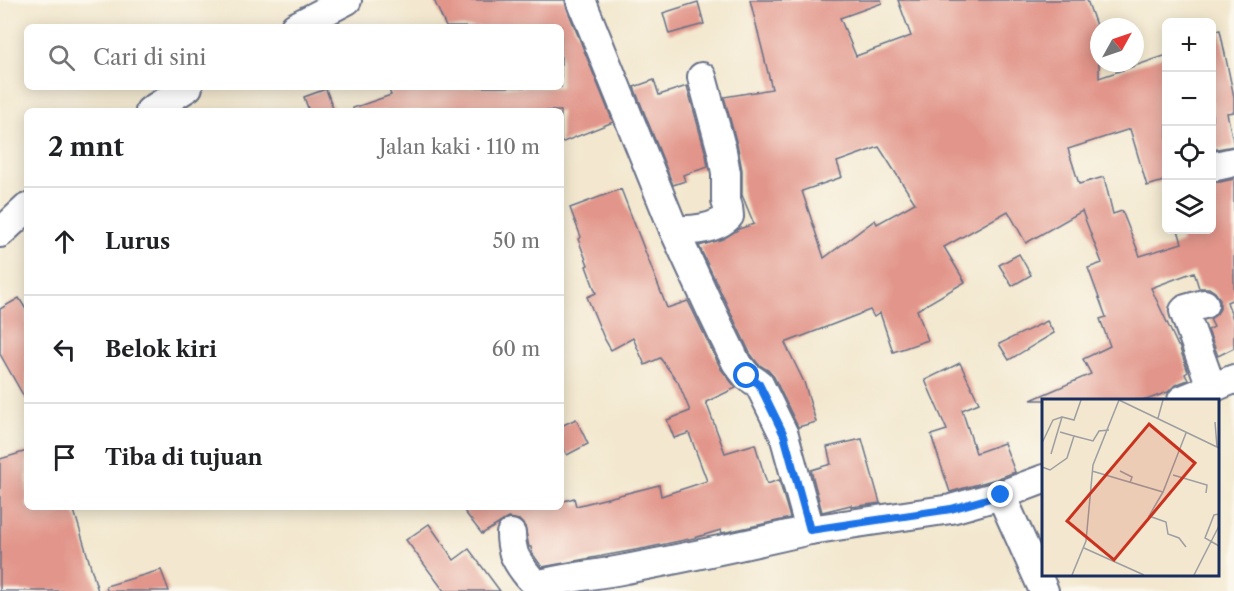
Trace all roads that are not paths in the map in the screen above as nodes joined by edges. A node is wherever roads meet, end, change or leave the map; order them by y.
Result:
1 (347, 0) edge
2 (581, 0) edge
3 (301, 24) edge
4 (702, 77) dead end
5 (183, 90) edge
6 (155, 108) edge
7 (24, 211) edge
8 (674, 230) junction
9 (0, 233) edge
10 (1204, 304) dead end
11 (1223, 384) edge
12 (1185, 399) edge
13 (1042, 480) edge
14 (1001, 495) junction
15 (810, 530) junction
16 (510, 534) dead end
17 (619, 581) edge
18 (546, 587) edge
19 (1044, 591) edge

1 - 3 street
2 - 8 street
4 - 8 street
5 - 6 street
7 - 9 street
8 - 15 street
10 - 11 street
11 - 12 street
13 - 14 street
14 - 15 street
14 - 19 street
15 - 17 street
16 - 18 street
17 - 18 street

